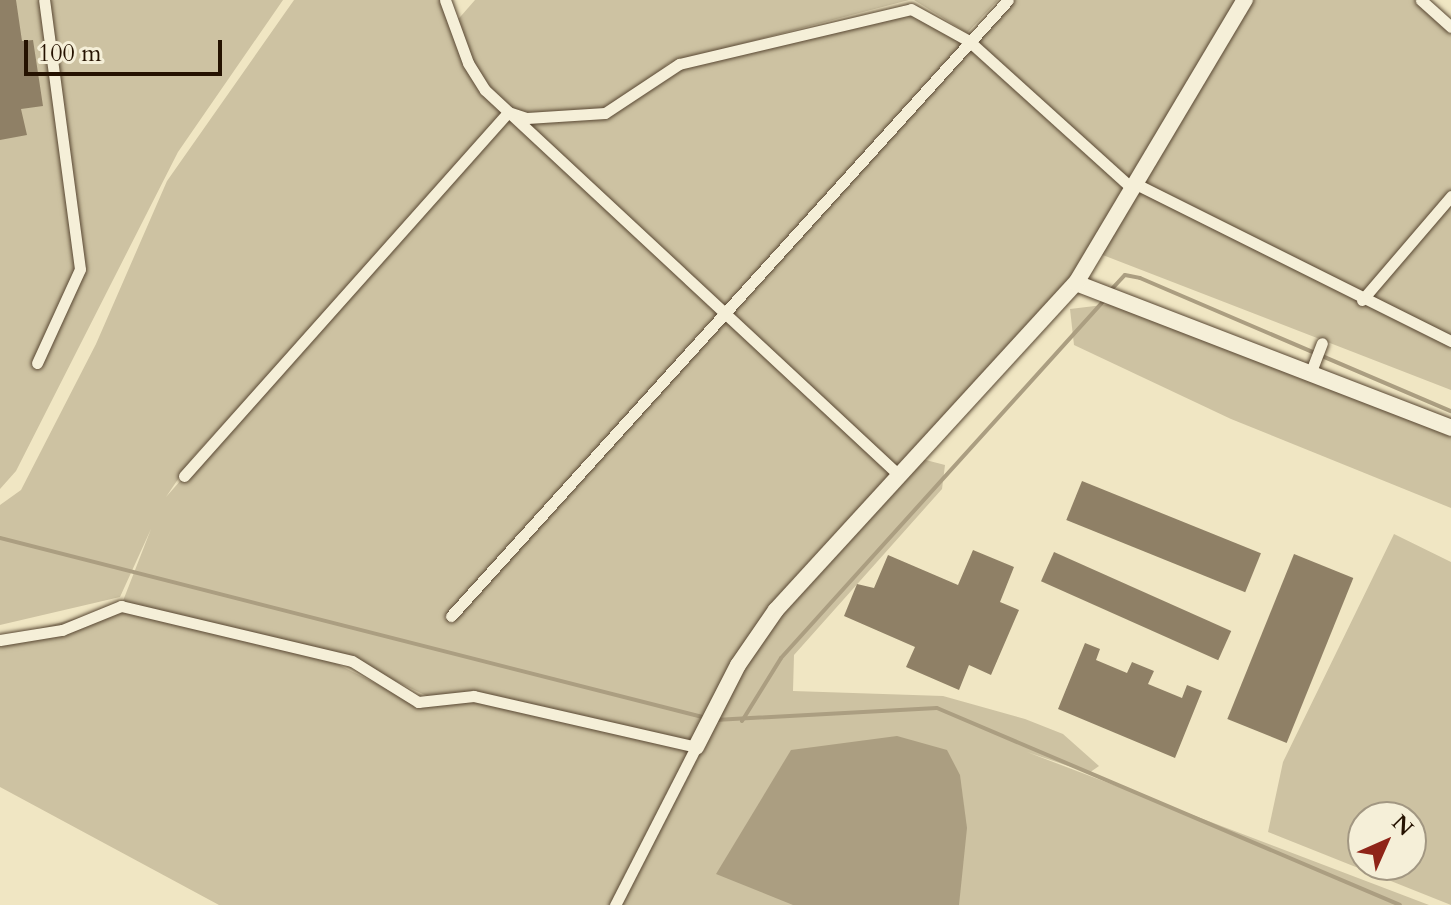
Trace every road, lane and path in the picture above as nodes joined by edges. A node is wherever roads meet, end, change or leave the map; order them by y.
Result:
1 (44, 0) edge
2 (445, 0) edge
3 (1008, 0) edge
4 (1245, 0) edge
5 (1421, 0) edge
6 (1451, 27) edge
7 (969, 41) junction
8 (508, 112) junction
9 (1135, 187) junction
10 (1451, 196) edge
11 (1076, 283) junction
12 (1362, 300) junction
13 (727, 315) junction
14 (1451, 341) edge
15 (1322, 343) dead end
16 (37, 363) dead end
17 (1310, 374) junction
18 (1451, 428) edge
19 (184, 476) dead end
20 (900, 476) junction
21 (451, 616) dead end
22 (0, 640) edge
23 (696, 747) junction
24 (615, 905) edge

1 - 16 street
2 - 8 street
3 - 7 street
4 - 9 street
5 - 6 street
7 - 8 street
7 - 9 street
7 - 13 street
8 - 13 street
8 - 19 street
9 - 11 street
9 - 12 street
10 - 12 street
11 - 17 street
11 - 20 street
12 - 14 street
13 - 20 street
13 - 21 street
15 - 17 street
17 - 18 street
20 - 23 street
22 - 23 street
23 - 24 street

